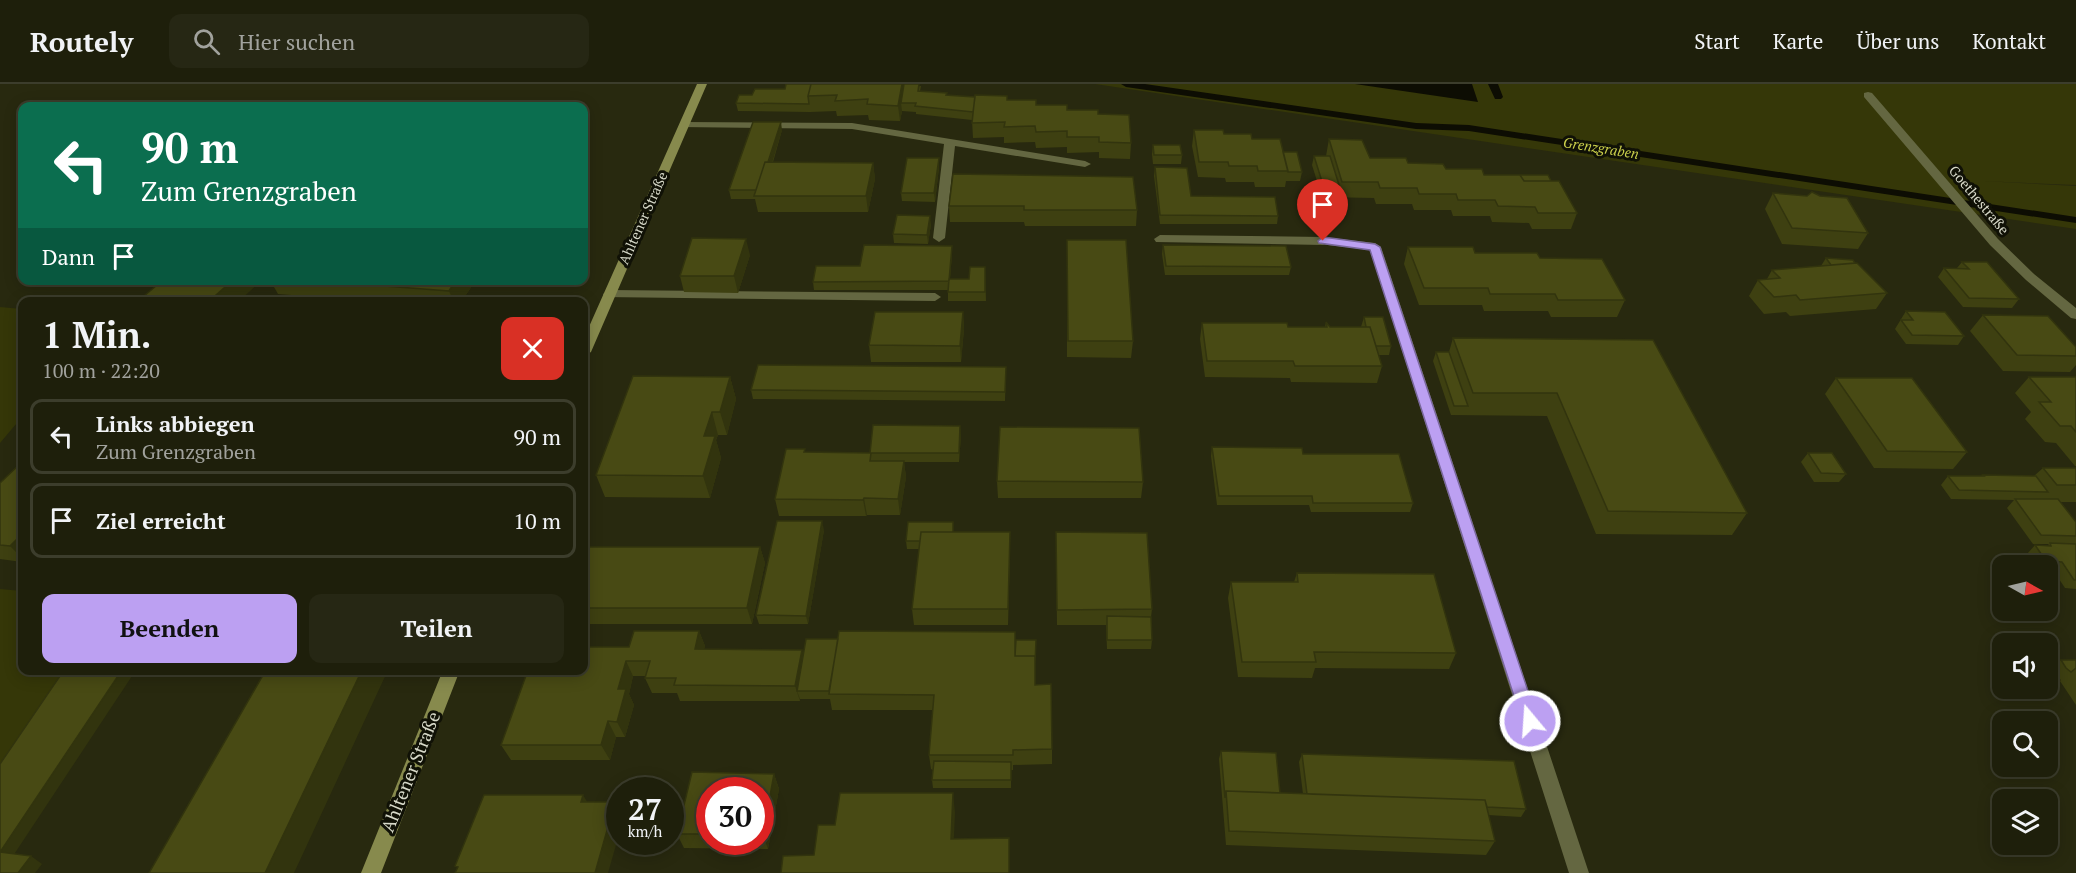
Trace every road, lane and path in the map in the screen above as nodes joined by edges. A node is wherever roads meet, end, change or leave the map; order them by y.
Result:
1 (702, 84) edge
2 (1868, 95) dead end
3 (684, 125) junction
4 (950, 143) junction
5 (1085, 164) dead end
6 (939, 238) dead end
7 (1160, 239) dead end
8 (609, 294) junction
9 (935, 297) dead end
10 (2076, 315) edge
11 (588, 343) edge
12 (450, 675) edge
13 (371, 873) edge
14 (1579, 873) edge

1 - 3 main road, Ahltener Straße
2 - 10 street, Goethestraße
3 - 4 street
3 - 8 main road, Ahltener Straße
4 - 5 street
4 - 6 street
7 - 14 street
8 - 9 street
8 - 11 main road, Ahltener Straße
12 - 13 main road, Ahltener Straße

